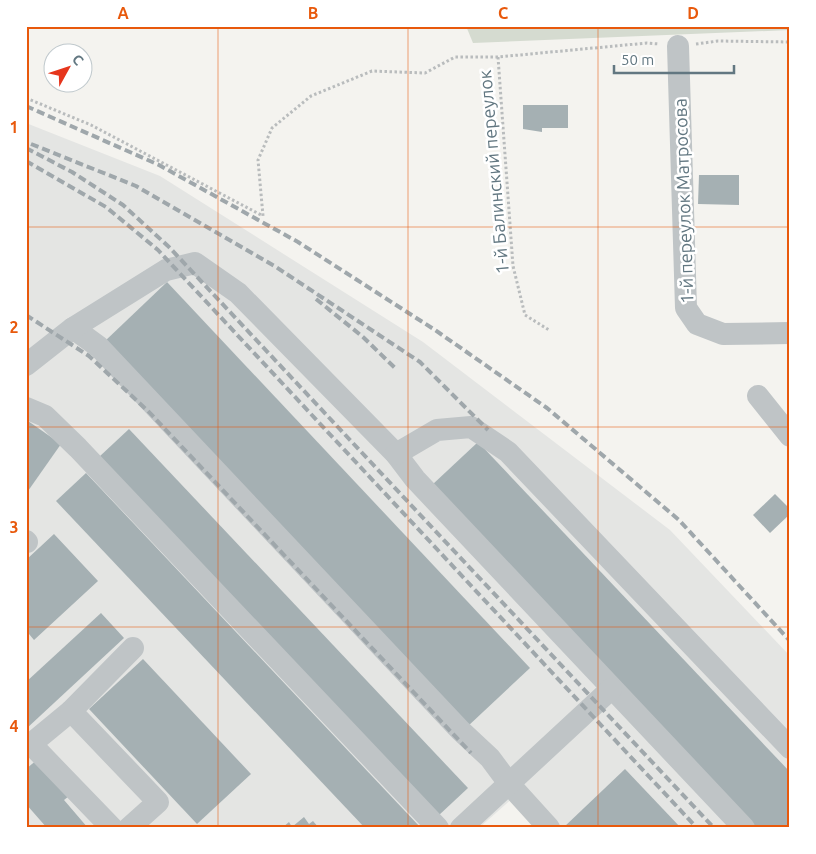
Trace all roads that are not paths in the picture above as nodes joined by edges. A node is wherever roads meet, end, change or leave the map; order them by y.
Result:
1 (678, 46) road end
2 (73, 328) junction
3 (790, 333) edge
4 (26, 365) edge
5 (758, 396) dead end
6 (26, 408) edge
7 (790, 436) edge
8 (396, 454) junction
9 (133, 648) dead end
10 (611, 690) junction
11 (71, 711) junction
12 (29, 745) edge
13 (790, 748) edge
14 (510, 786) junction
15 (112, 828) edge
16 (130, 828) edge
17 (438, 828) edge
18 (461, 828) edge
19 (549, 828) edge
20 (744, 828) edge

1 - 3 street, 1-й переулок Матросова
2 - 4 street
2 - 8 street
2 - 14 street
5 - 7 street
6 - 17 street
8 - 10 street
8 - 13 street
9 - 11 street
10 - 14 street
10 - 20 street
11 - 12 street
11 - 16 street
12 - 15 street
14 - 18 street
14 - 19 street

